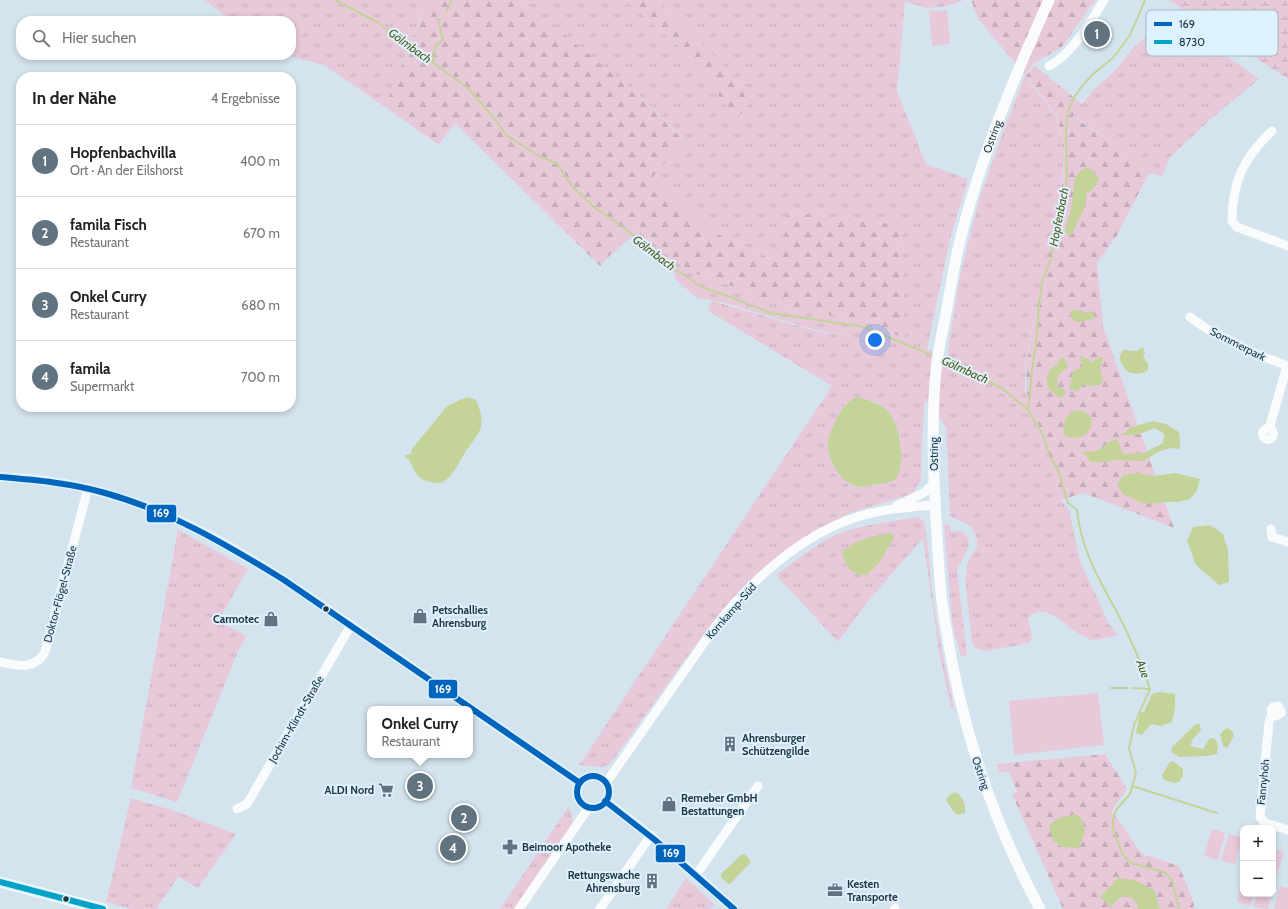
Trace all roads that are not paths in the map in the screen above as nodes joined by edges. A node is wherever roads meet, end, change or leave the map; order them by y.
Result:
1 (1049, 0) edge
2 (1104, 0) edge
3 (1049, 66) dead end
4 (1272, 131) dead end
5 (1288, 246) edge
6 (1190, 317) dead end
7 (1287, 366) edge
8 (1269, 429) dead end
9 (0, 477) edge
10 (934, 483) junction
11 (88, 488) junction
12 (916, 497) junction
13 (935, 505) junction
14 (889, 509) junction
15 (1271, 529) dead end
16 (1288, 542) edge
17 (351, 625) junction
18 (0, 662) edge
19 (468, 706) edge
20 (473, 709) edge
21 (1272, 715) dead end
22 (603, 780) junction
23 (580, 783) junction
24 (758, 786) dead end
25 (605, 802) junction
26 (587, 806) junction
27 (237, 809) dead end
28 (1288, 830) edge
29 (650, 835) junction
30 (696, 875) junction
31 (0, 882) edge
32 (103, 909) edge
33 (520, 909) edge
34 (600, 909) edge
35 (734, 909) edge
36 (1040, 909) edge

1 - 10 main road, Ostring
2 - 3 street
4 - 5 street
6 - 7 street, Sommerpark
7 - 8 street
9 - 11 street
10 - 12 street, Kornkamp-Süd
10 - 13 main road, Ostring
11 - 17 street
11 - 18 street, Doktor-Flögel-Straße
12 - 13 street
12 - 14 street, Kornkamp-Süd
13 - 14 street, Kornkamp-Süd
13 - 36 main road, Ostring
14 - 22 street, Kornkamp-Süd
15 - 16 street
17 - 19 street
17 - 27 street, Jochim-Klindt-Straße
20 - 23 street
21 - 28 street, Fannyhöh
22 - 23 street
22 - 25 street
23 - 26 street
24 - 30 street
25 - 26 street
25 - 29 street
26 - 33 street
29 - 30 street
29 - 34 street
30 - 35 street
31 - 32 main road

